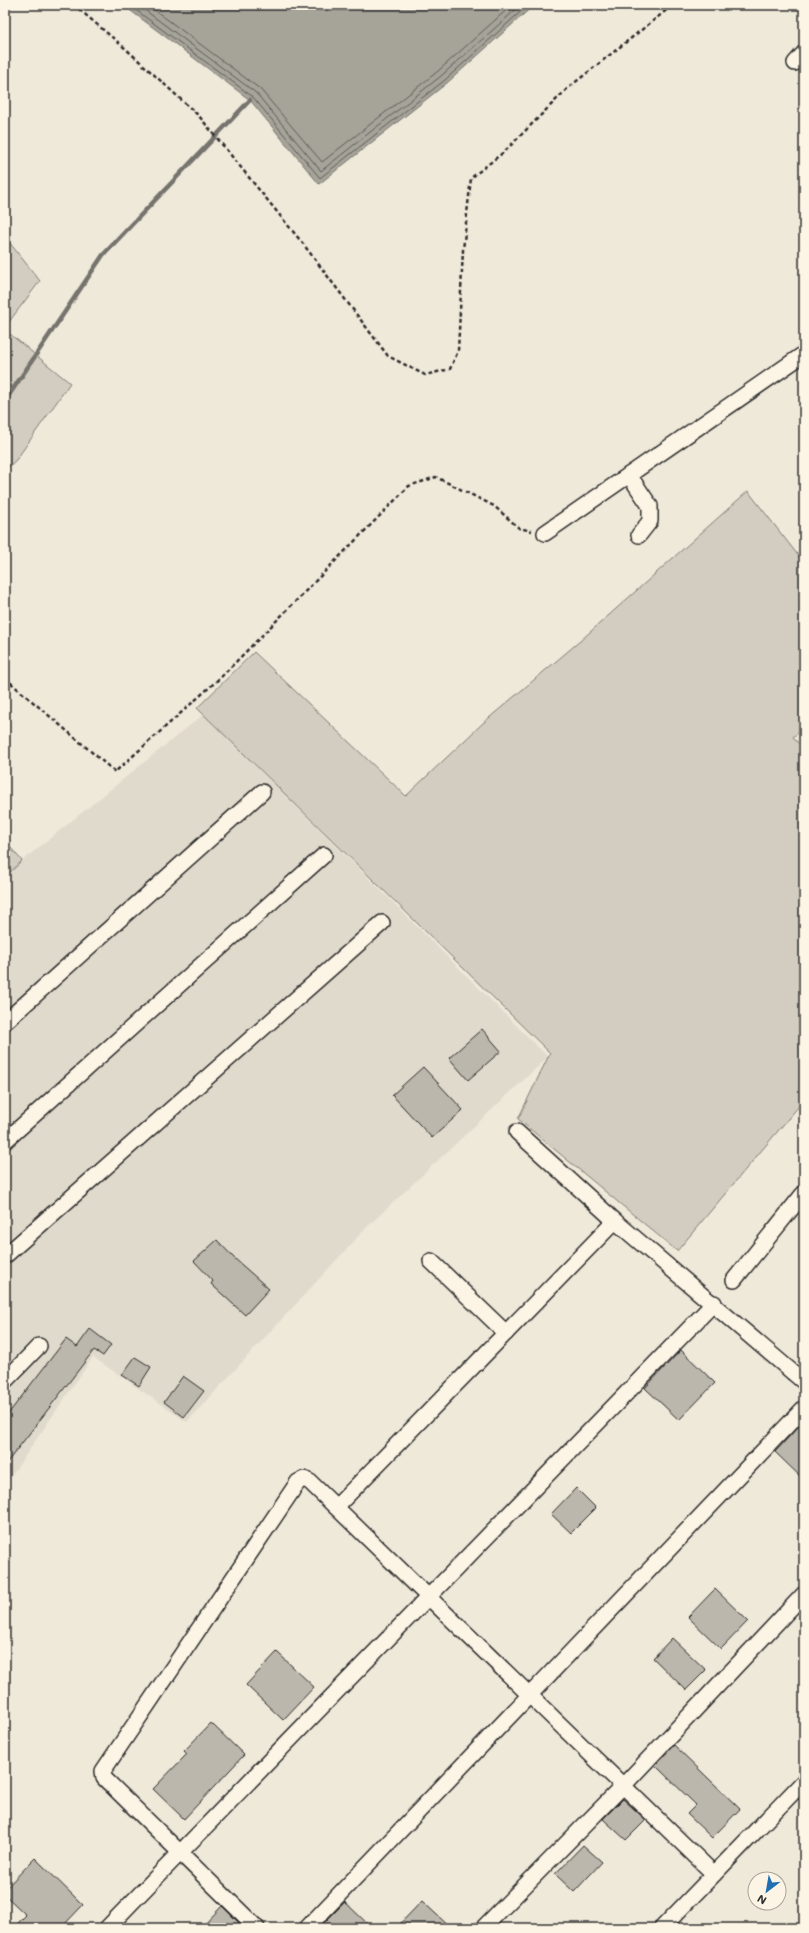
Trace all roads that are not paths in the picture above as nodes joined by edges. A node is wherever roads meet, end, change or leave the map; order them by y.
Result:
1 (804, 354) edge
2 (628, 475) junction
3 (545, 533) road end
4 (639, 535) dead end
5 (262, 792) dead end
6 (324, 855) dead end
7 (382, 923) dead end
8 (5, 1022) edge
9 (517, 1132) dead end
10 (5, 1141) edge
11 (804, 1193) edge
12 (615, 1221) junction
13 (5, 1256) edge
14 (431, 1261) dead end
15 (734, 1280) dead end
16 (714, 1303) junction
17 (506, 1333) junction
18 (39, 1346) dead end
19 (5, 1381) edge
20 (804, 1382) edge
21 (803, 1412) edge
22 (336, 1507) junction
23 (804, 1594) edge
24 (427, 1597) junction
25 (528, 1694) junction
26 (804, 1781) edge
27 (622, 1787) junction
28 (181, 1853) junction
29 (714, 1874) junction
30 (107, 1928) edge
31 (257, 1928) edge
32 (306, 1928) edge
33 (483, 1928) edge
34 (662, 1928) edge

1 - 2 street
2 - 3 street
2 - 4 street
5 - 8 street
6 - 10 street
7 - 13 street
9 - 12 street
11 - 15 street
12 - 16 street
12 - 17 street
14 - 17 street
16 - 20 street
16 - 24 street
17 - 22 street
18 - 19 street
21 - 25 street
22 - 24 street
22 - 28 street
23 - 27 street
24 - 25 street
24 - 28 street
25 - 27 street
25 - 32 street
26 - 29 street
27 - 29 street
27 - 33 street
28 - 30 street
28 - 31 street
29 - 34 street

